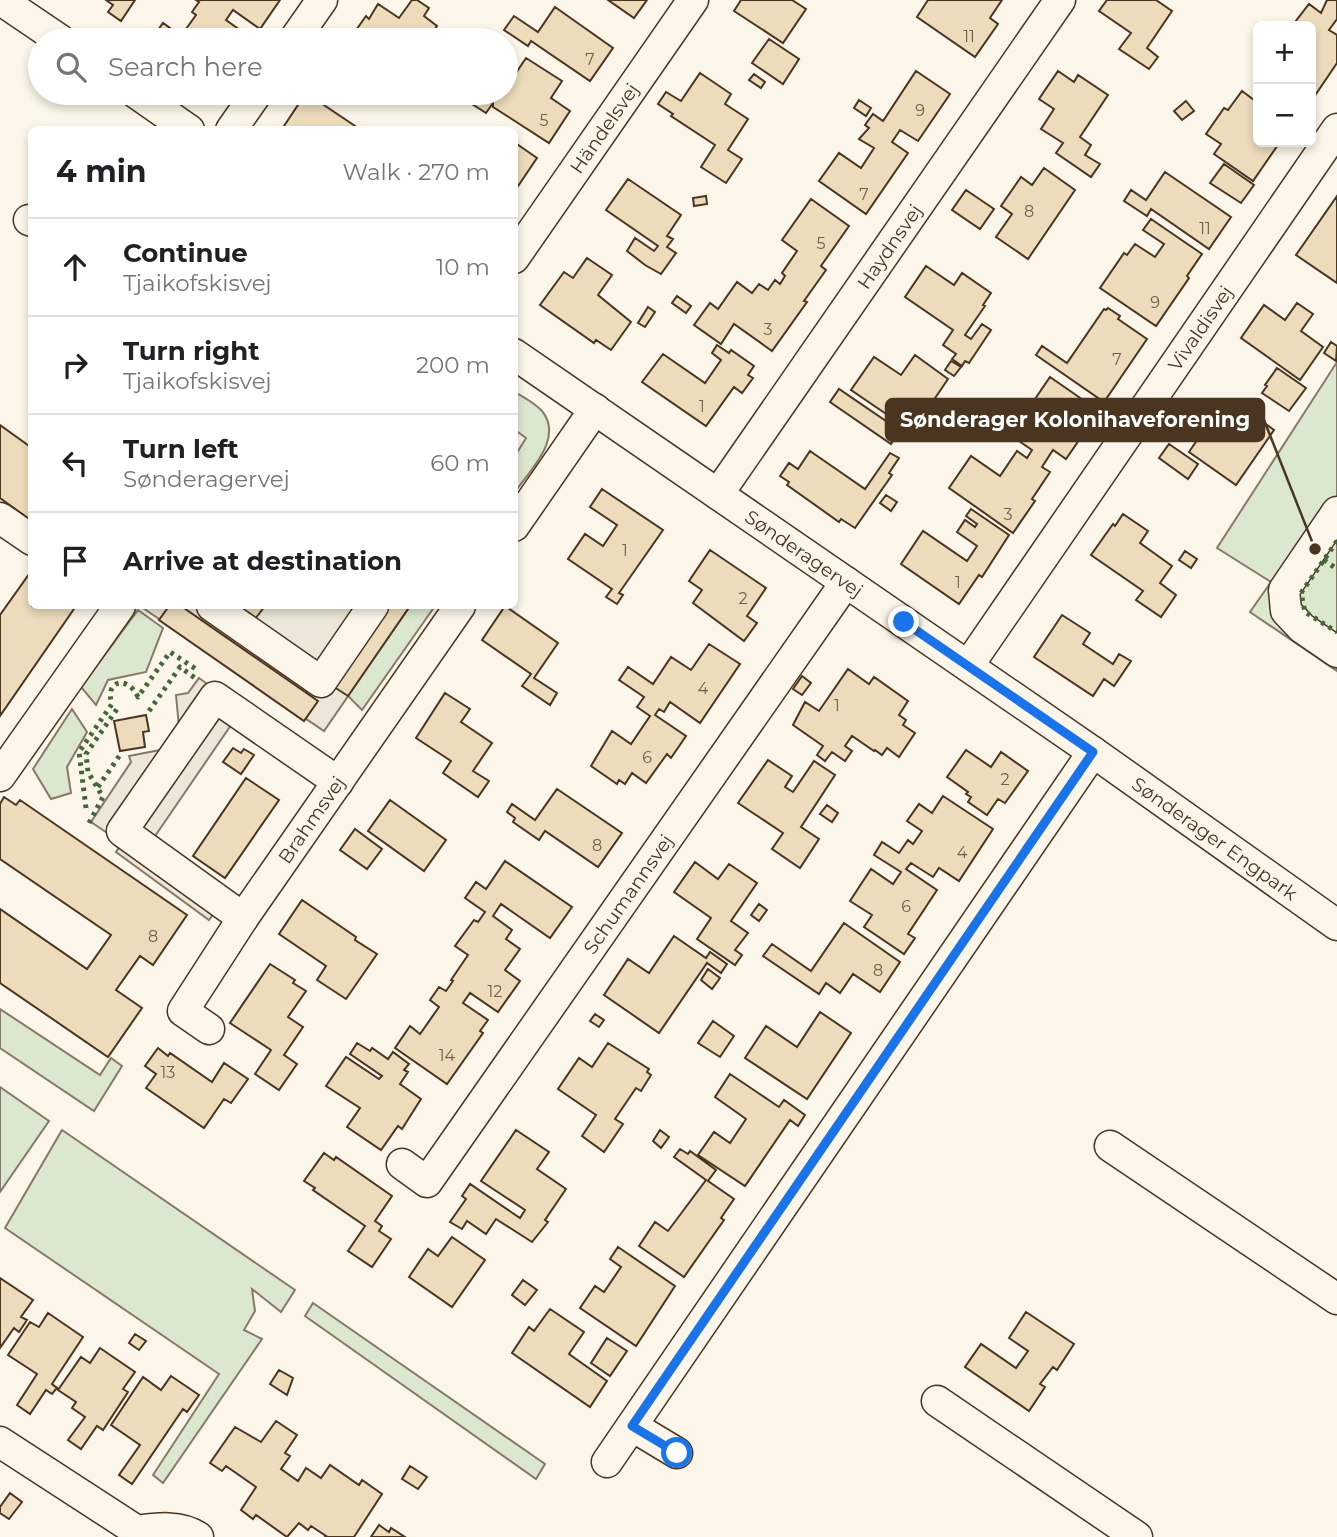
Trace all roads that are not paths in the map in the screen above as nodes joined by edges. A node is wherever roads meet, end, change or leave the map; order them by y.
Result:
1 (1, 0) edge
2 (322, 0) edge
3 (693, 0) edge
4 (1060, 0) edge
5 (42, 28) edge
6 (302, 28) edge
7 (153, 105) edge
8 (249, 105) edge
9 (183, 126) edge
10 (234, 126) edge
11 (1337, 130) edge
12 (518, 252) edge
13 (518, 357) edge
14 (595, 409) junction
15 (718, 494) junction
16 (1337, 512) edge
17 (0, 519) edge
18 (518, 520) edge
19 (28, 537) edge
20 (846, 582) junction
21 (118, 609) edge
22 (216, 609) edge
23 (371, 609) edge
24 (458, 609) edge
25 (1337, 652) edge
26 (968, 666) junction
27 (1093, 752) junction
28 (0, 776) edge
29 (338, 782) junction
30 (243, 918) junction
31 (1337, 925) edge
32 (209, 1029) dead end
33 (1110, 1146) dead end
34 (402, 1164) dead end
35 (1337, 1299) edge
36 (937, 1401) dead end
37 (632, 1426) junction
38 (0, 1442) edge
39 (677, 1453) dead end
40 (607, 1462) dead end
41 (158, 1532) edge
42 (198, 1537) edge
43 (1137, 1537) edge

1 - 5 street
2 - 6 street
3 - 12 street, Händelsvej
4 - 15 street, Haydnsvej
7 - 9 street
8 - 10 street
11 - 26 street, Vivaldisvej
13 - 14 street, Sønderagervej
14 - 15 street, Sønderagervej
14 - 18 street
15 - 20 street, Sønderagervej
16 - 25 street
17 - 19 street
20 - 26 street, Sønderagervej
20 - 34 street, Schumannsvej
21 - 28 street
22 - 23 street
24 - 29 street, Brahmsvej
26 - 27 street, Sønderagervej
27 - 31 street, Sønderager Engpark
27 - 37 street
29 - 30 street, Brahmsvej
29 - 30 street
30 - 32 street, Brahmsvej
33 - 35 street
36 - 43 street
37 - 39 street
37 - 40 street
38 - 41 street
41 - 42 street

